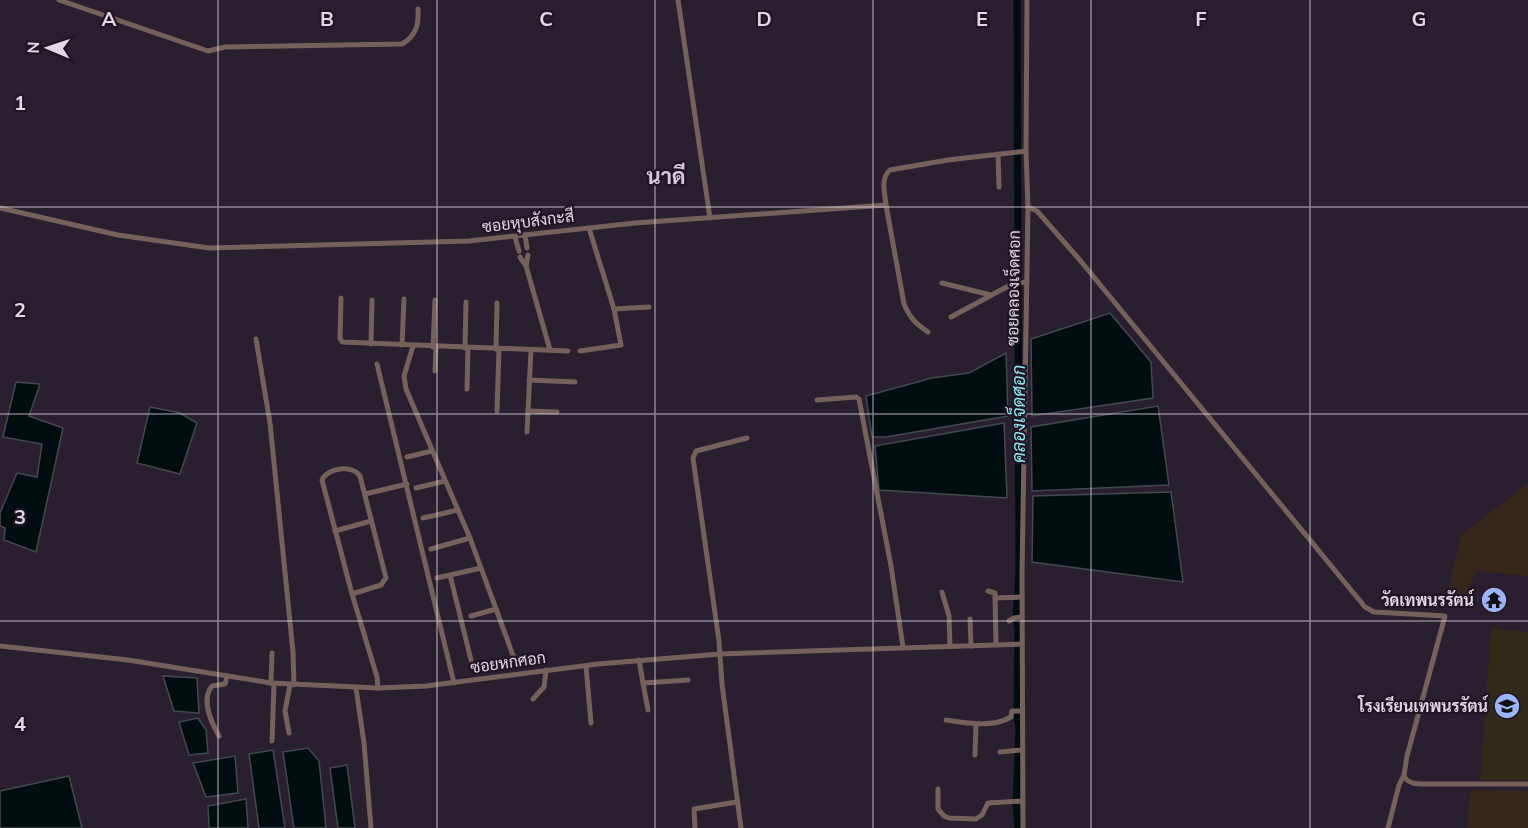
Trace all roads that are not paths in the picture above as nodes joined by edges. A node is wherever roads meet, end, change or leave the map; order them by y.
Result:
1 (59, 0) edge
2 (678, 0) edge
3 (1027, 0) edge
4 (418, 9) dead end
5 (1024, 151) junction
6 (998, 154) junction
7 (999, 188) dead end
8 (886, 205) junction
9 (1028, 207) junction
10 (0, 208) edge
11 (710, 217) junction
12 (589, 228) junction
13 (525, 236) junction
14 (515, 237) junction
15 (526, 266) junction
16 (1022, 282) junction
17 (942, 283) dead end
18 (992, 295) junction
19 (341, 298) dead end
20 (404, 299) dead end
21 (372, 300) dead end
22 (435, 300) dead end
23 (466, 302) dead end
24 (497, 303) dead end
25 (649, 307) dead end
26 (615, 309) junction
27 (951, 317) dead end
28 (928, 332) dead end
29 (256, 339) dead end
30 (371, 344) junction
31 (402, 345) junction
32 (413, 346) junction
33 (434, 347) junction
34 (466, 348) junction
35 (497, 349) junction
36 (531, 350) junction
37 (550, 350) junction
38 (568, 351) dead end
39 (580, 351) dead end
40 (377, 364) dead end
41 (435, 371) dead end
42 (529, 380) junction
43 (575, 382) dead end
44 (467, 389) dead end
45 (817, 400) dead end
46 (497, 411) dead end
47 (528, 411) junction
48 (557, 412) dead end
49 (526, 432) dead end
50 (747, 438) dead end
51 (432, 451) junction
52 (407, 457) dead end
53 (445, 482) junction
54 (406, 484) junction
55 (416, 488) dead end
56 (364, 494) junction
57 (458, 510) junction
58 (423, 518) dead end
59 (371, 521) junction
60 (335, 531) junction
61 (470, 538) junction
62 (431, 549) dead end
63 (481, 568) junction
64 (450, 575) junction
65 (437, 578) dead end
66 (988, 591) dead end
67 (942, 592) dead end
68 (351, 594) junction
69 (1018, 597) junction
70 (995, 598) junction
71 (496, 609) junction
72 (471, 616) dead end
73 (970, 619) dead end
74 (995, 639) junction
75 (950, 640) junction
76 (971, 643) junction
77 (1022, 644) junction
78 (0, 646) edge
79 (903, 647) junction
80 (720, 651) junction
81 (272, 653) dead end
82 (514, 658) dead end
83 (471, 660) dead end
84 (639, 660) junction
85 (586, 666) junction
86 (546, 670) junction
87 (227, 676) junction
88 (688, 680) dead end
89 (293, 681) junction
90 (454, 681) junction
91 (272, 682) junction
92 (378, 682) junction
93 (643, 683) junction
94 (356, 688) junction
95 (533, 699) dead end
96 (648, 710) dead end
97 (1019, 711) junction
98 (946, 720) dead end
99 (591, 723) dead end
100 (976, 723) junction
101 (289, 734) dead end
102 (219, 736) dead end
103 (272, 741) dead end
104 (1022, 750) junction
105 (1000, 752) dead end
106 (975, 755) dead end
107 (1404, 775) junction
108 (1528, 784) edge
109 (938, 789) dead end
110 (737, 802) junction
111 (1021, 802) junction
112 (371, 828) edge
113 (695, 828) edge
114 (741, 828) edge
115 (1023, 828) edge
116 (1388, 828) edge

1 - 4 street
2 - 11 street
3 - 5 street, ซอยคลองเจ็ดศอก
5 - 6 street
5 - 9 street, ซอยคลองเจ็ดศอก
6 - 7 street
6 - 8 street
8 - 11 street, ซอยหุบสังกะสี
8 - 28 street
9 - 16 street, ซอยคลองเจ็ดศอก
9 - 107 street
10 - 14 street, ซอยหุบสังกะสี
11 - 12 street, ซอยหุบสังกะสี
12 - 13 street, ซอยหุบสังกะสี
12 - 26 street
13 - 14 street, ซอยหุบสังกะสี
13 - 15 street
14 - 15 street
15 - 37 street
16 - 18 street
16 - 69 street, ซอยคลองเจ็ดศอก
17 - 18 street
18 - 27 street
19 - 30 street
20 - 31 street
21 - 30 street
22 - 33 street
23 - 34 street
24 - 35 street
25 - 26 street
26 - 39 street
29 - 89 street
30 - 31 street
31 - 32 street
32 - 33 street
32 - 51 street
33 - 34 street
33 - 41 street
34 - 35 street
34 - 44 street
35 - 36 street
35 - 46 street
36 - 37 street
36 - 42 street
37 - 38 street
40 - 54 street
42 - 43 street
42 - 47 street
45 - 79 street
47 - 48 street
47 - 49 street
50 - 80 street
51 - 52 street
51 - 53 street
53 - 55 street
53 - 57 street
54 - 56 street
54 - 90 street
56 - 59 street
56 - 60 street
57 - 58 street
57 - 61 street
59 - 60 street
59 - 68 street
60 - 68 street
61 - 62 street
61 - 63 street
63 - 64 street
63 - 71 street
64 - 65 street
64 - 83 street
66 - 70 street
67 - 75 street
68 - 92 street
69 - 70 street
69 - 77 street, ซอยคลองเจ็ดศอก
70 - 74 street
71 - 72 street
71 - 82 street
73 - 76 street
74 - 76 street, ซอยหกศอก
74 - 77 street, ซอยหกศอก
75 - 76 street, ซอยหกศอก
75 - 79 street, ซอยหกศอก
77 - 97 street, ซอยคลองเจ็ดศอก
78 - 87 street, ซอยหกศอก
79 - 80 street, ซอยหกศอก
80 - 84 street, ซอยหกศอก
80 - 110 street
81 - 91 street
84 - 85 street, ซอยหกศอก
84 - 93 street
85 - 86 street, ซอยหกศอก
85 - 99 street
86 - 90 street, ซอยหกศอก
86 - 95 street
87 - 91 street, ซอยหกศอก
87 - 102 street
88 - 93 street
89 - 91 street, ซอยหกศอก
89 - 94 street, ซอยหกศอก
89 - 101 street
90 - 92 street, ซอยหกศอก
91 - 103 street
92 - 94 street, ซอยหกศอก
93 - 96 street
94 - 112 street
97 - 100 street
97 - 104 street, ซอยคลองเจ็ดศอก
98 - 100 street
100 - 106 street
104 - 105 street
104 - 111 street, ซอยคลองเจ็ดศอก
107 - 108 street
107 - 116 street
109 - 111 street
110 - 113 street
110 - 114 street
111 - 115 street, ซอยคลองเจ็ดศอก

